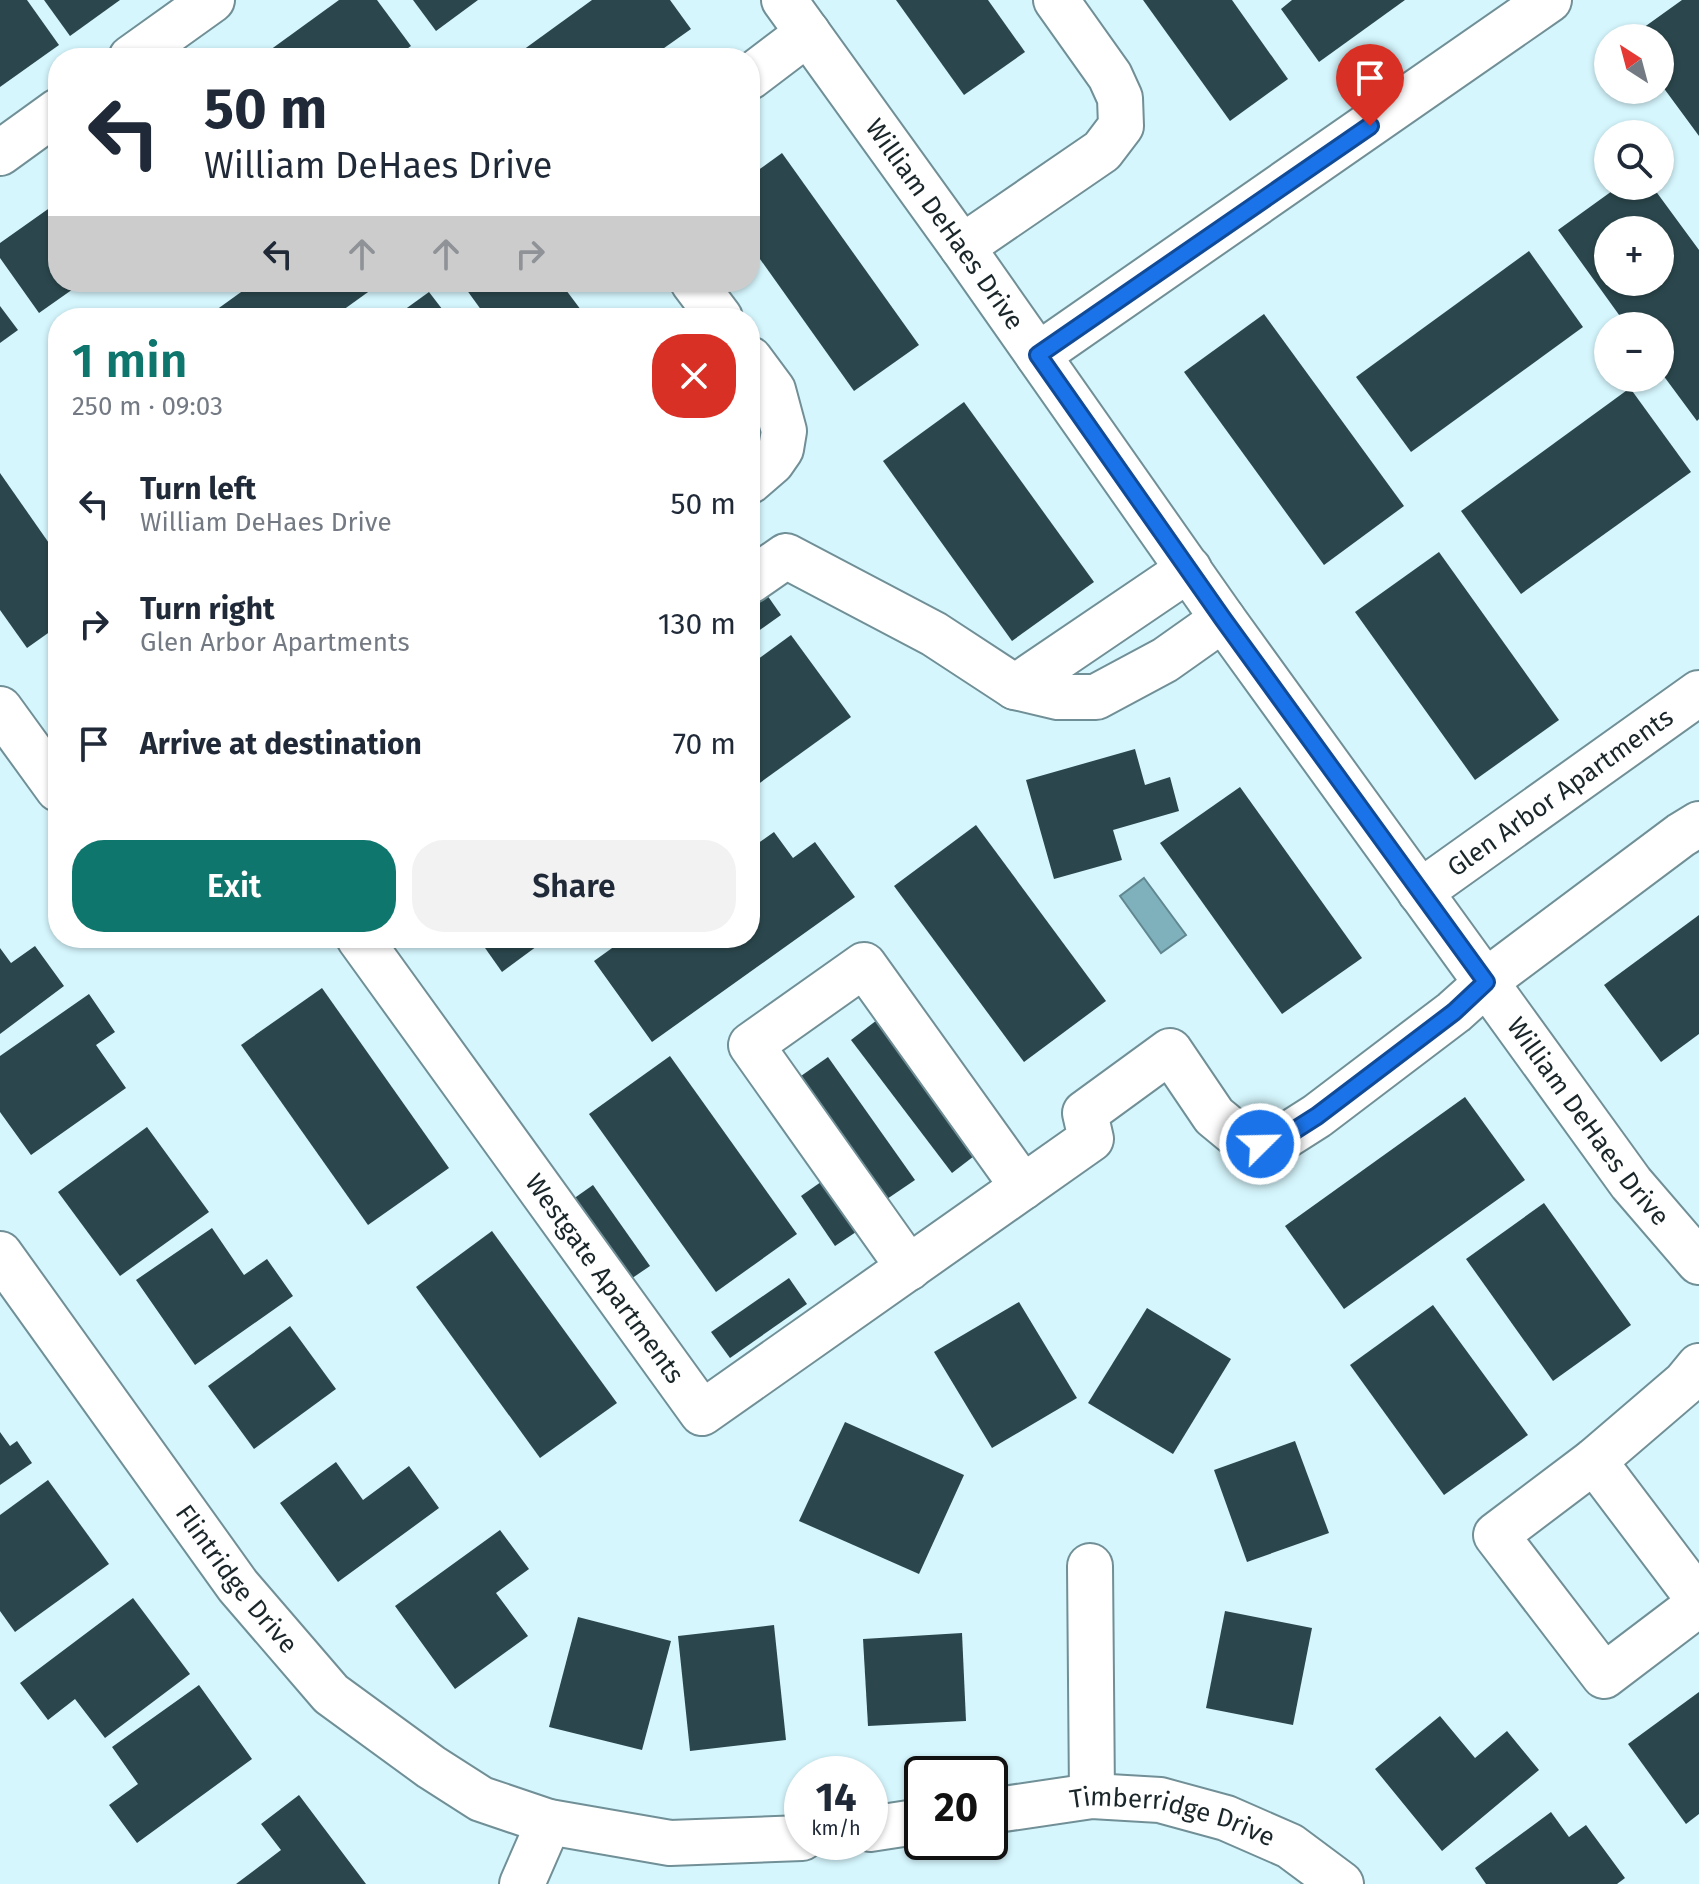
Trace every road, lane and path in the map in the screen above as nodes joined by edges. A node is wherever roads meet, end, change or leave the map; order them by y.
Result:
1 (212, 0) edge
2 (1056, 0) edge
3 (1549, 0) edge
4 (796, 16) edge
5 (145, 48) edge
6 (760, 64) edge
7 (48, 118) edge
8 (0, 153) edge
9 (962, 247) junction
10 (1038, 355) junction
11 (760, 372) edge
12 (760, 472) edge
13 (1189, 569) junction
14 (760, 574) edge
15 (1223, 619) junction
16 (1015, 687) junction
17 (1699, 693) edge
18 (0, 709) edge
19 (48, 775) edge
20 (1699, 824) edge
21 (1420, 892) junction
22 (366, 948) edge
23 (1486, 982) junction
24 (1023, 1187) junction
25 (0, 1254) edge
26 (1699, 1262) edge
27 (909, 1268) junction
28 (1699, 1366) edge
29 (1594, 1461) junction
30 (1090, 1566) dead end
31 (1699, 1602) edge
32 (1092, 1796) junction
33 (1008, 1808) edge
34 (549, 1822) junction
35 (784, 1839) edge
36 (522, 1884) edge
37 (1341, 1884) edge

1 - 5 street
2 - 9 street
3 - 10 street
4 - 6 street
4 - 9 street, William DeHaes Drive
7 - 8 street
9 - 10 street, William DeHaes Drive
10 - 13 street, William DeHaes Drive
11 - 12 street
13 - 15 street, William DeHaes Drive
13 - 16 street
14 - 16 street
15 - 16 street
15 - 21 street, William DeHaes Drive
17 - 21 street, Glen Arbor Apartments
18 - 19 street
20 - 23 street, Westgate Apartments
21 - 23 street, William DeHaes Drive
22 - 27 street, Westgate Apartments
23 - 24 street, Westgate Apartments
23 - 26 street, William DeHaes Drive
24 - 27 street, Westgate Apartments
24 - 27 street
25 - 34 street, Flintridge Drive
28 - 29 street
29 - 31 street
29 - 31 street
30 - 32 street
32 - 33 street, Timberridge Drive
32 - 37 street, Timberridge Drive
34 - 35 street
34 - 36 street

